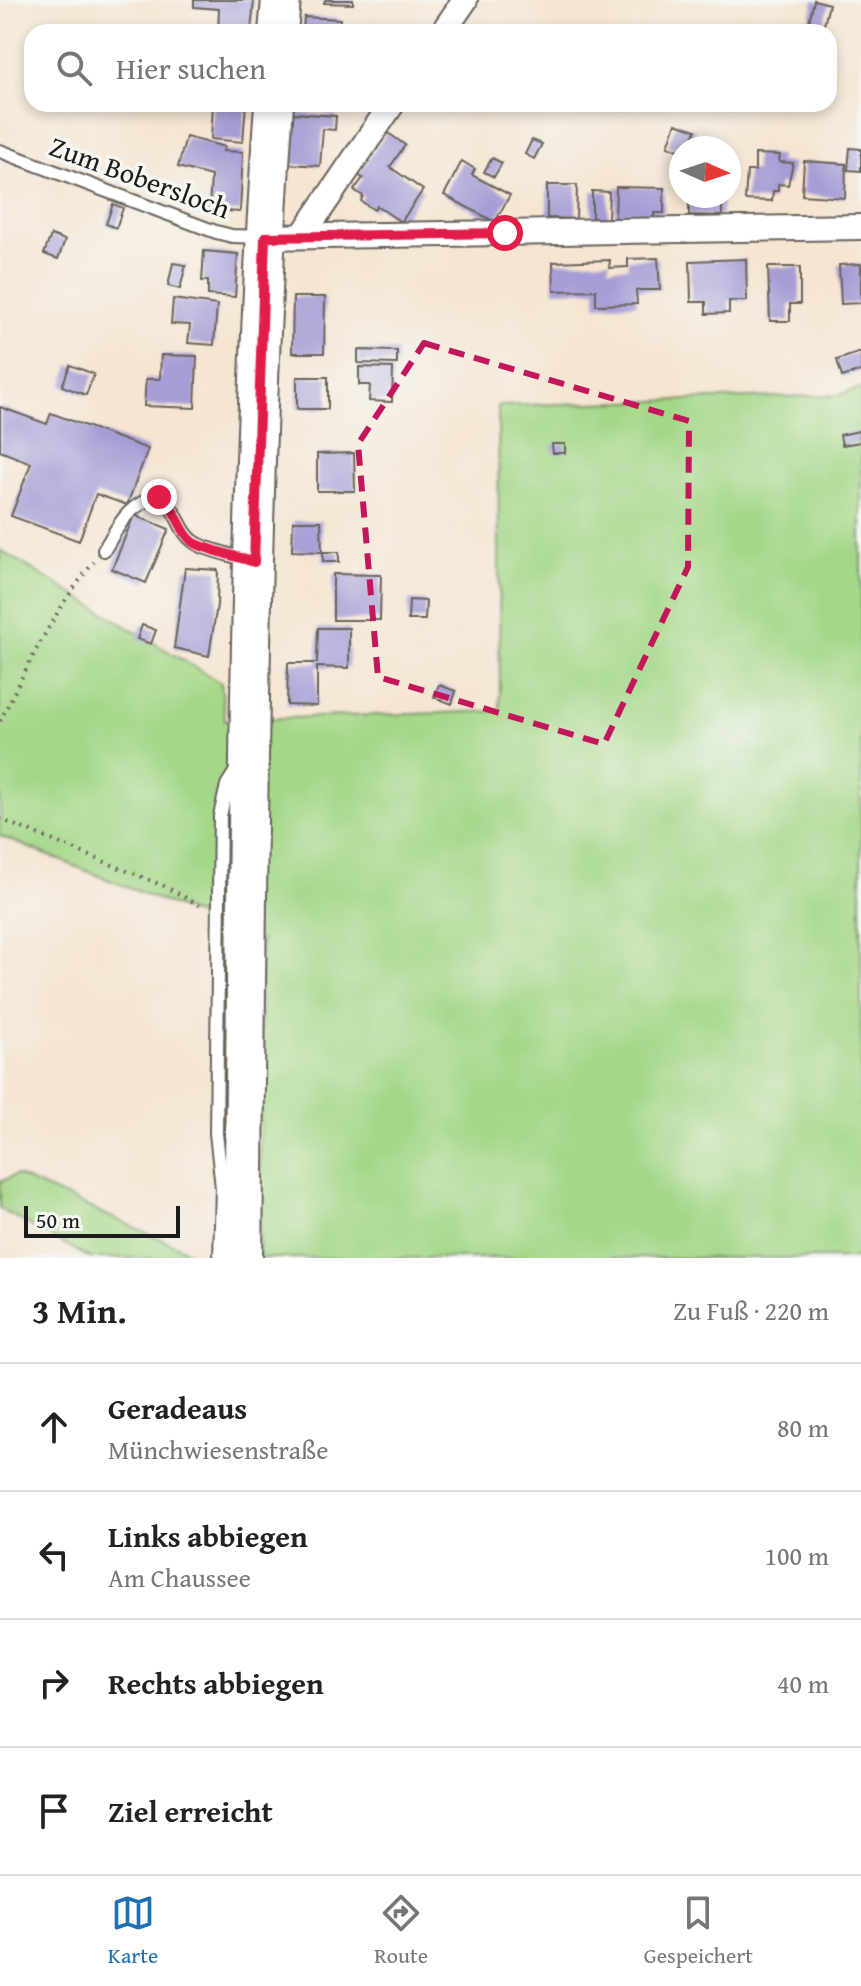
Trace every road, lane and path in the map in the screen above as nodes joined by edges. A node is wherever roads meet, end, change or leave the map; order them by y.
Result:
1 (281, 0) edge
2 (465, 0) edge
3 (279, 24) edge
4 (448, 24) edge
5 (273, 112) edge
6 (387, 112) edge
7 (0, 151) edge
8 (861, 227) edge
9 (302, 236) junction
10 (265, 237) junction
11 (104, 550) joint
12 (254, 562) junction
13 (0, 721) edge
14 (250, 757) junction
15 (0, 819) edge
16 (219, 915) junction
17 (220, 1258) edge
18 (243, 1258) edge

1 - 3 main road
2 - 4 street
5 - 10 main road
6 - 9 street
7 - 10 lane, Zum Bobersloch
8 - 9 street
9 - 10 street
10 - 12 main road
11 - 12 lane
11 - 13 path
12 - 14 main road
14 - 16 lane
14 - 18 main road
15 - 16 path
16 - 17 lane

